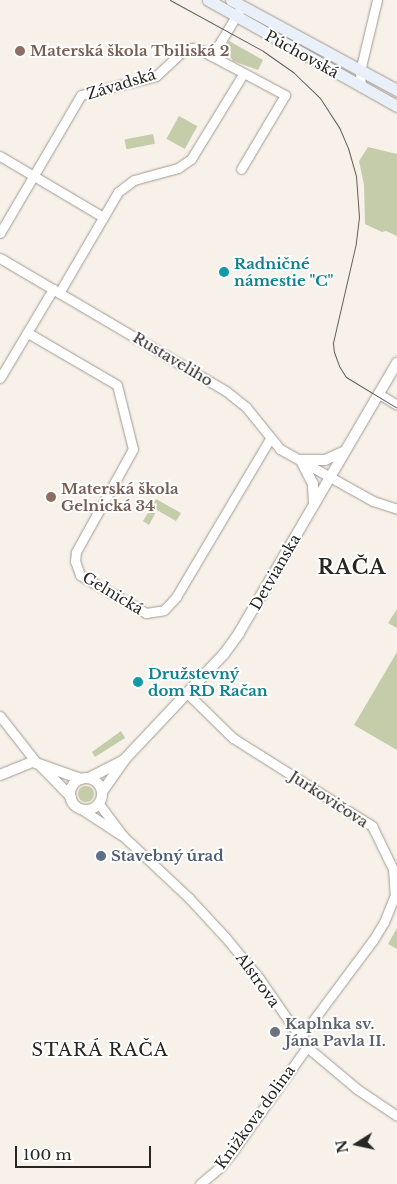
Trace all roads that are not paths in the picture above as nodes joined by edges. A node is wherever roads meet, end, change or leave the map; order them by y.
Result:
1 (231, 0) edge
2 (377, 0) edge
3 (212, 2) edge
4 (249, 10) junction
5 (232, 20) junction
6 (212, 56) junction
7 (360, 71) junction
8 (243, 74) junction
9 (361, 87) junction
10 (397, 90) edge
11 (397, 106) edge
12 (0, 156) edge
13 (241, 169) dead end
14 (33, 176) junction
15 (103, 217) junction
16 (0, 233) edge
17 (0, 258) edge
18 (56, 291) junction
19 (28, 333) junction
20 (397, 363) edge
21 (2, 372) edge
22 (379, 394) junction
23 (397, 405) edge
24 (270, 439) junction
25 (346, 450) junction
26 (301, 460) junction
27 (330, 477) junction
28 (314, 505) junction
29 (397, 509) edge
30 (188, 693) junction
31 (0, 716) edge
32 (124, 760) junction
33 (38, 764) junction
34 (0, 775) edge
35 (85, 778) junction
36 (102, 792) junction
37 (71, 797) junction
38 (99, 804) junction
39 (81, 808) junction
40 (123, 836) junction
41 (300, 1038) junction
42 (307, 1047) junction
43 (397, 1116) edge
44 (200, 1184) edge

1 - 4 main road, Púchovská
2 - 7 street
3 - 5 main road, Púchovská
4 - 5 street
4 - 7 main road, Púchovská
5 - 6 street
5 - 9 main road, Púchovská
6 - 8 street, Závadská
6 - 14 street, Závadská
7 - 9 street
7 - 10 main road, Púchovská
8 - 13 street, Závadská
8 - 15 street
9 - 11 main road, Púchovská
12 - 14 street
14 - 15 street
14 - 16 street, Závadská
15 - 18 street
17 - 18 street, Rustaveliho
18 - 19 street
18 - 24 street, Rustaveliho
19 - 21 street
19 - 24 street, Gelnická
20 - 22 street, Detvianska
22 - 23 street
22 - 25 street, Detvianska
24 - 26 street, Rustaveliho
25 - 26 street
25 - 27 street, Detvianska
26 - 27 street, Rustaveliho
26 - 28 street
27 - 28 street, Detvianska
27 - 29 street, Rustaveliho
28 - 30 street, Detvianska
30 - 32 street, Detvianska
30 - 41 street, Jurkovičova
31 - 33 street
32 - 35 street, Detvianska
32 - 36 street, Detvianska
33 - 34 street
33 - 35 street
33 - 37 street
35 - 36 street
35 - 37 street
36 - 38 street
37 - 39 street
38 - 39 street
38 - 40 street, Alstrova
39 - 40 street, Alstrova
40 - 41 street, Alstrova
41 - 42 street, Alstrova
42 - 43 street, Alstrova
42 - 44 street, Knižkova dolina

